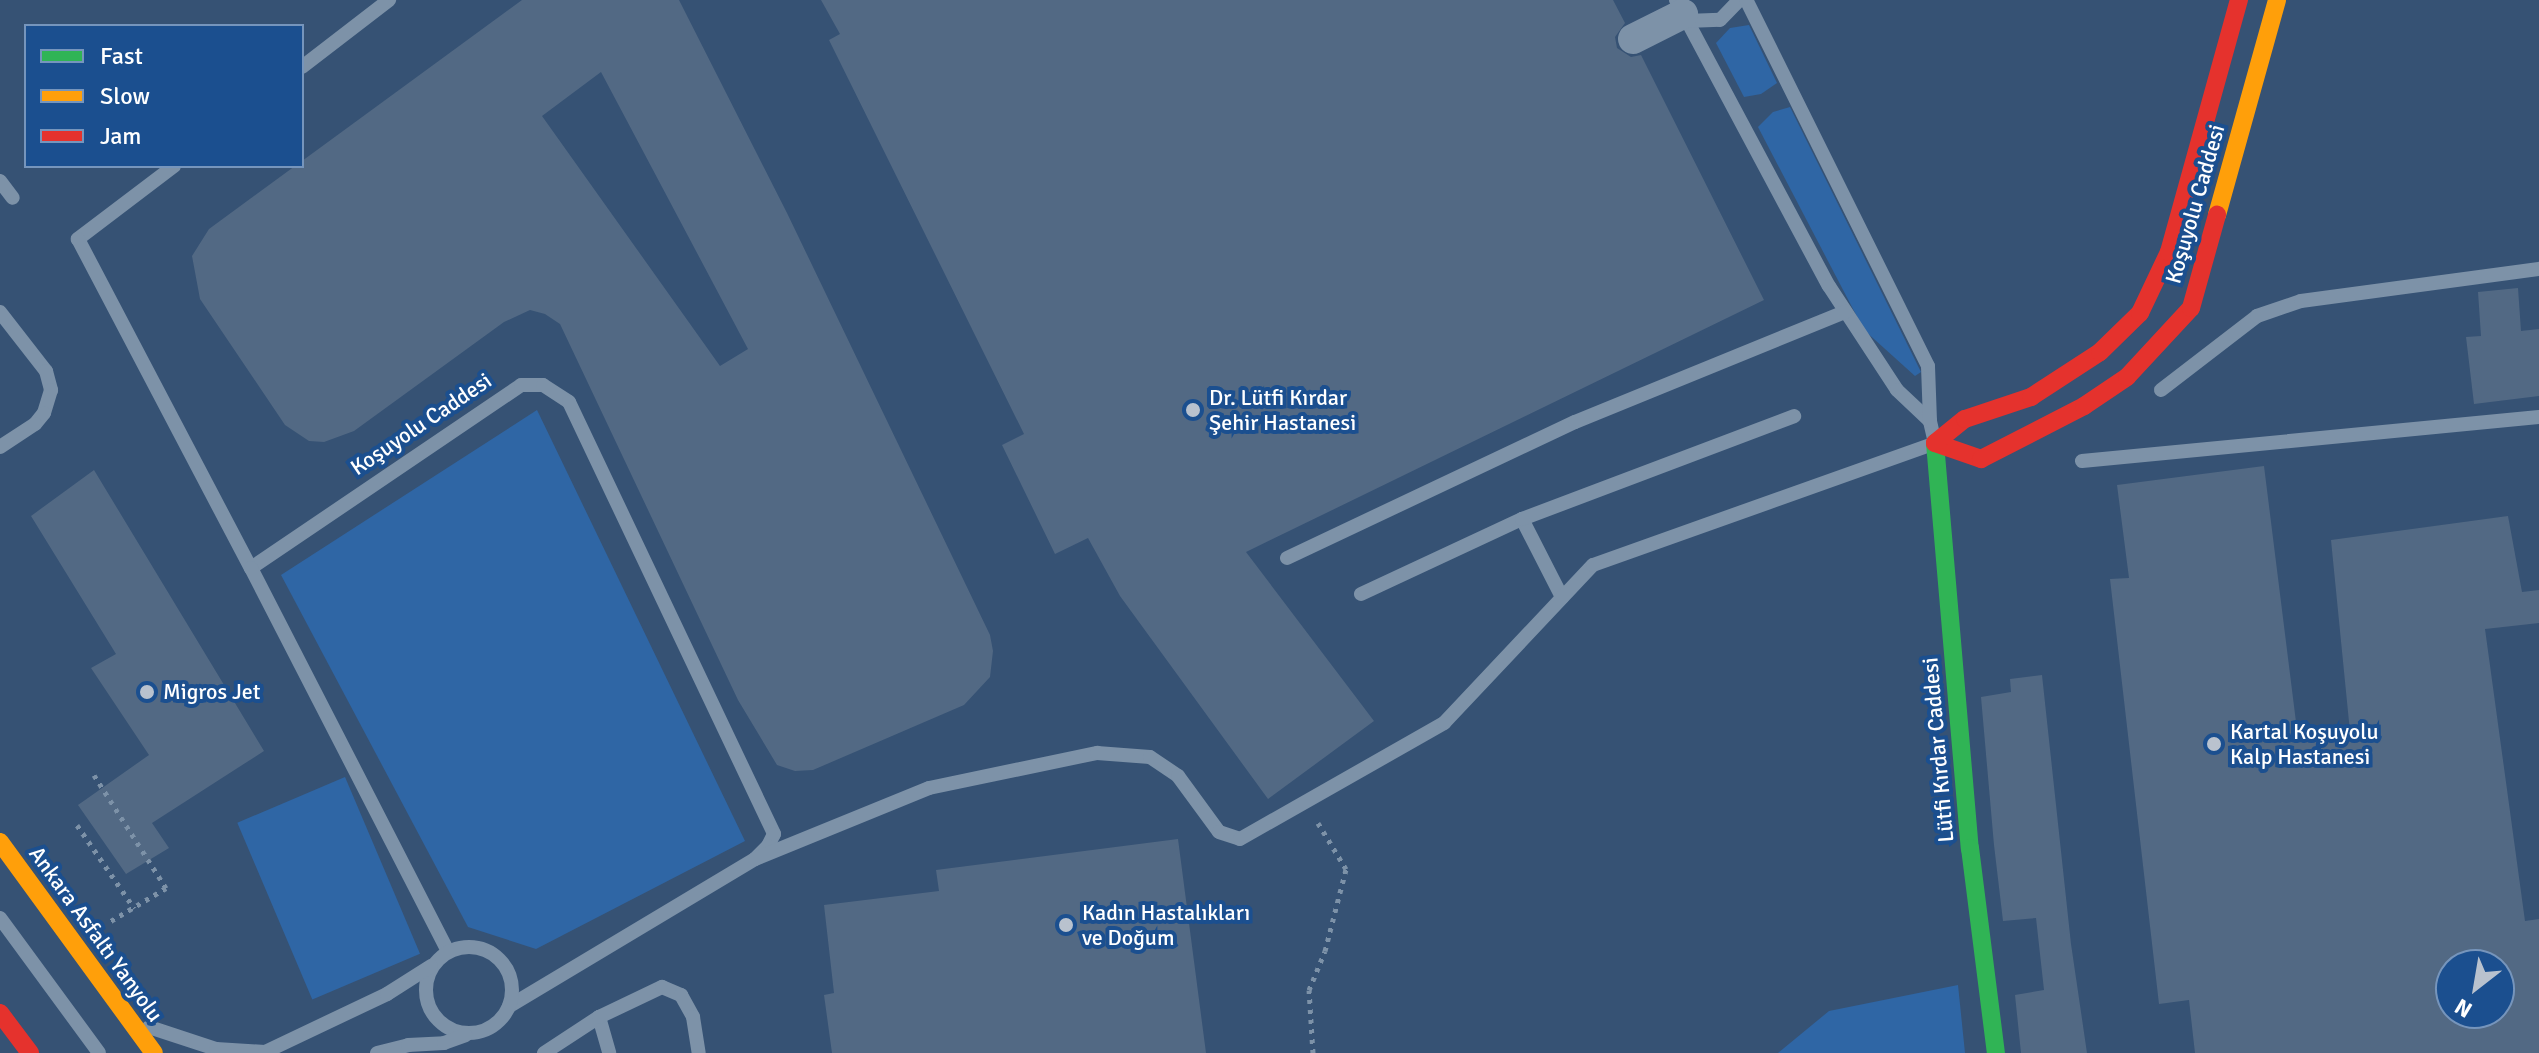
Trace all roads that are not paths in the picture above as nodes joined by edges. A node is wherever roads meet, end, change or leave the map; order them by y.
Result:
1 (389, 0) edge
2 (1739, 0) edge
3 (1746, 0) edge
4 (2239, 0) edge
5 (2277, 0) edge
6 (1682, 12) edge
7 (1633, 39) dead end
8 (304, 65) edge
9 (171, 168) edge
10 (0, 181) edge
11 (13, 198) dead end
12 (2539, 269) edge
13 (0, 312) edge
14 (1845, 312) junction
15 (2161, 390) dead end
16 (1794, 416) dead end
17 (2539, 417) edge
18 (1930, 421) junction
19 (1935, 443) junction
20 (0, 447) edge
21 (2082, 461) dead end
22 (1522, 519) junction
23 (1287, 558) dead end
24 (251, 568) junction
25 (1361, 594) dead end
26 (1562, 597) junction
27 (0, 842) edge
28 (755, 859) junction
29 (0, 918) edge
30 (448, 951) junction
31 (431, 966) junction
32 (509, 1006) junction
33 (0, 1013) edge
34 (599, 1017) junction
35 (130, 1021) junction
36 (470, 1033) junction
37 (448, 1048) edge
38 (30, 1053) edge
39 (99, 1053) edge
40 (154, 1053) edge
41 (377, 1053) edge
42 (544, 1053) edge
43 (609, 1053) edge
44 (699, 1053) edge
45 (1996, 1053) edge

1 - 8 lane
2 - 6 lane
3 - 18 lane
4 - 19 main road, Koşuyolu Caddesi
5 - 19 main road, Koşuyolu Caddesi
6 - 7 street
6 - 14 lane
9 - 24 lane
10 - 11 lane
12 - 15 lane
13 - 20 lane
14 - 18 lane
14 - 23 lane
16 - 22 lane
17 - 21 lane
18 - 19 lane
19 - 26 lane
19 - 45 main road, Lütfi Kırdar Caddesi
22 - 25 lane
22 - 26 lane
24 - 28 lane, Koşuyolu Caddesi
24 - 30 lane
26 - 28 lane
27 - 35 main road, Ankara Asfaltı Yanyolu
28 - 32 lane
29 - 39 lane
30 - 31 lane
30 - 32 lane
31 - 35 lane
31 - 36 lane
32 - 36 lane
33 - 38 main road
34 - 42 lane
34 - 43 lane
34 - 44 lane
35 - 40 main road, Ankara Asfaltı Yanyolu
36 - 37 lane
37 - 41 lane

